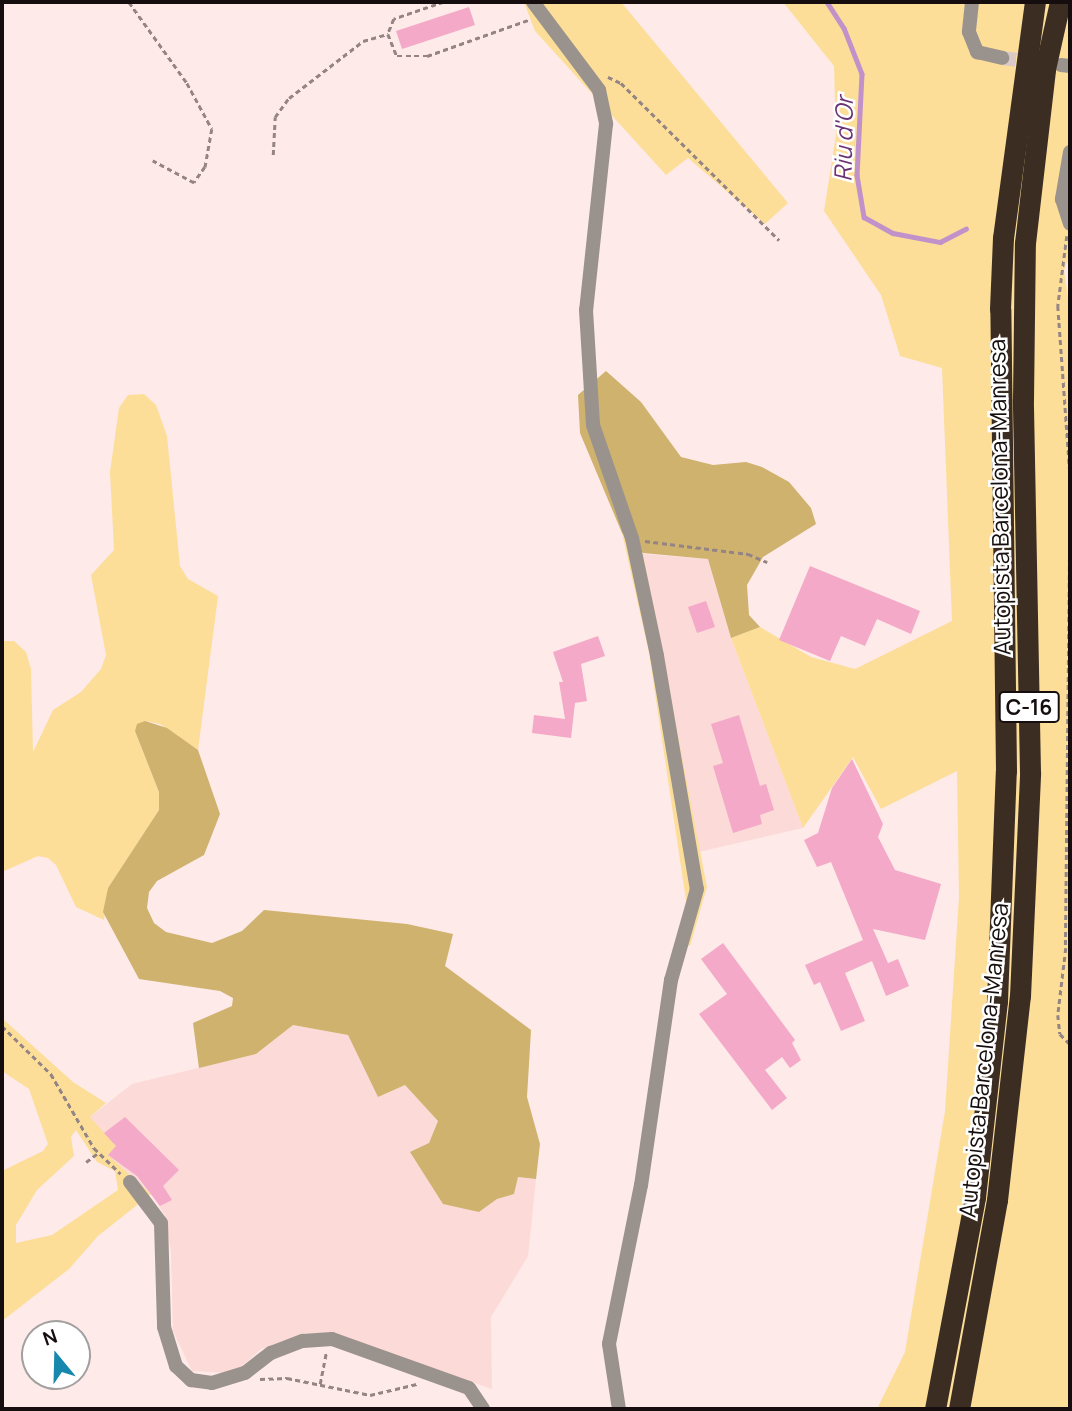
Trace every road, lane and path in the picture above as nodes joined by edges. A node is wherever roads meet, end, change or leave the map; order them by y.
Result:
1 (129, 2) edge
2 (444, 2) edge
3 (533, 2) edge
4 (972, 2) edge
5 (1035, 2) edge
6 (1060, 2) edge
7 (542, 16) junction
8 (388, 34) junction
9 (1002, 58) tunnel mouth
10 (591, 79) junction
11 (1070, 152) edge
12 (274, 155) dead end
13 (153, 161) dead end
14 (1070, 225) edge
15 (779, 240) dead end
16 (1070, 472) edge
17 (1070, 533) edge
18 (632, 538) junction
19 (767, 562) dead end
20 (2, 1026) edge
21 (1070, 1044) edge
22 (98, 1153) junction
23 (86, 1162) dead end
24 (130, 1181) joint
25 (336, 1340) junction
26 (440, 1376) junction
27 (252, 1380) dead end
28 (320, 1384) junction
29 (483, 1409) edge
30 (619, 1409) edge
31 (935, 1409) edge
32 (959, 1409) edge

1 - 13 path
2 - 8 path
3 - 7 street
4 - 9 street
5 - 31 highway, Autopista Barcelona-Manresa / C-16
6 - 32 highway, Autopista Barcelona-Manresa / C-16
7 - 8 path
7 - 10 street
8 - 12 path
10 - 15 path
10 - 18 street
11 - 14 street
14 - 16 path
17 - 21 path
18 - 19 path
18 - 30 street
20 - 22 path
22 - 23 path
22 - 24 path
24 - 25 street
25 - 26 street
25 - 28 path
26 - 28 path
26 - 29 street
27 - 28 path

